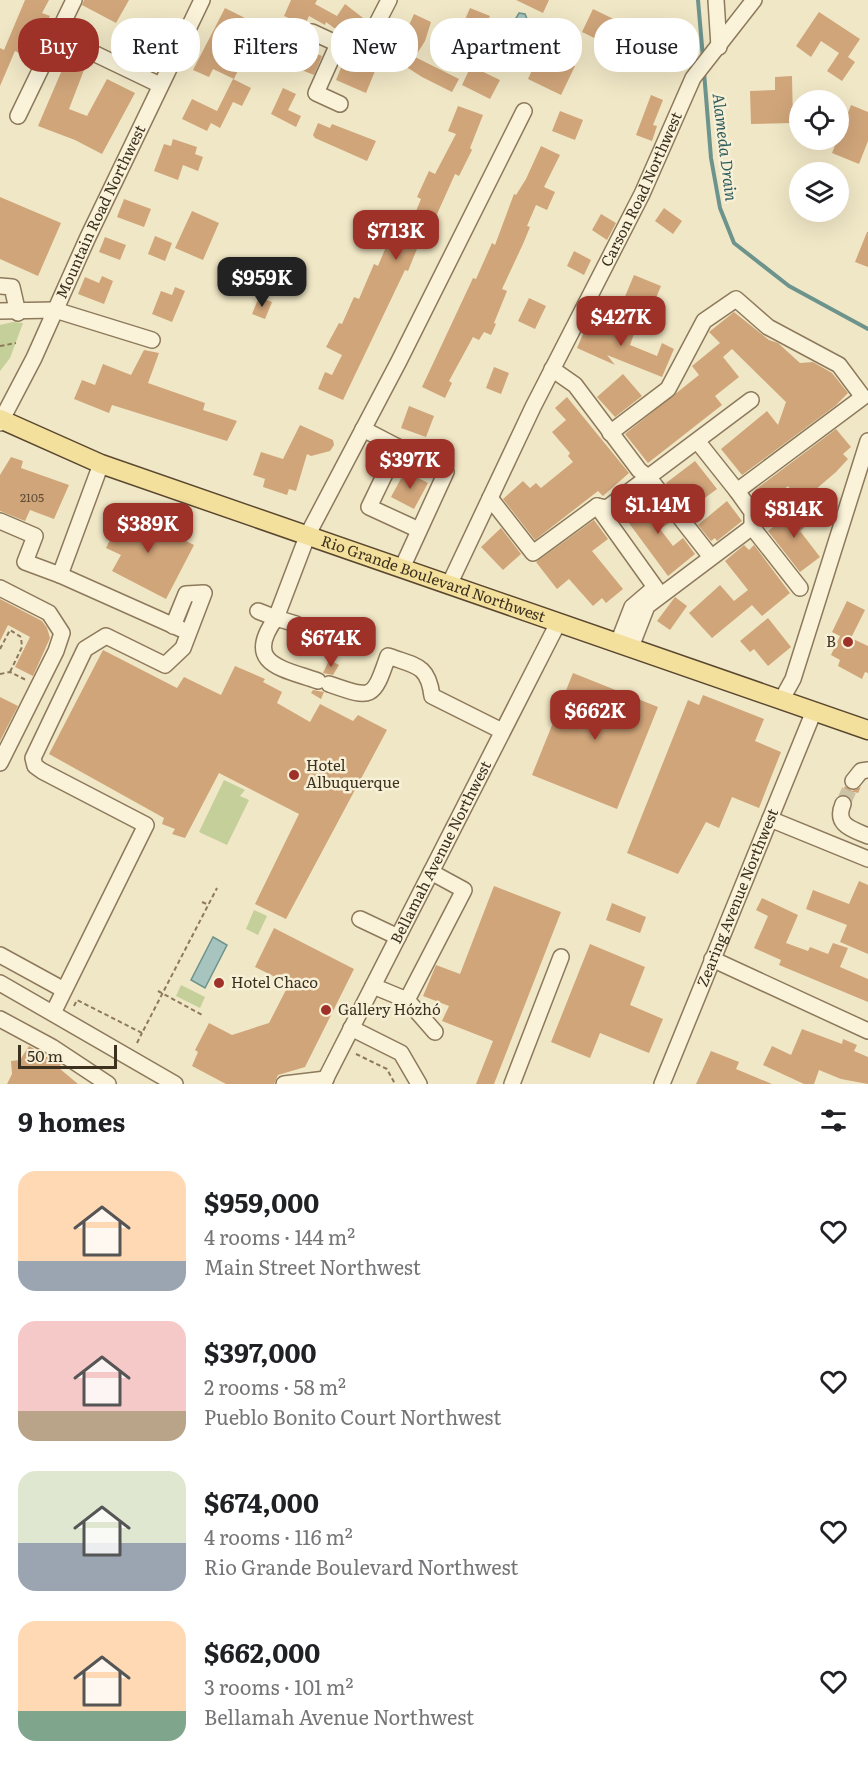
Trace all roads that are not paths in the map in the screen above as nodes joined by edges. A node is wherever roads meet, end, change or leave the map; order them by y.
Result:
1 (74, 0) edge
2 (202, 0) edge
3 (389, 0) edge
4 (716, 0) edge
5 (754, 0) edge
6 (66, 18) edge
7 (380, 18) edge
8 (719, 47) junction
9 (99, 56) edge
10 (331, 60) edge
11 (40, 72) edge
12 (160, 85) junction
13 (340, 104) dead end
14 (524, 111) dead end
15 (18, 116) dead end
16 (0, 286) edge
17 (55, 310) junction
18 (0, 311) edge
19 (18, 313) junction
20 (152, 340) dead end
21 (552, 369) junction
22 (752, 400) dead end
23 (0, 421) edge
24 (363, 429) junction
25 (610, 433) junction
26 (868, 441) edge
27 (698, 442) junction
28 (396, 451) junction
29 (101, 464) junction
30 (650, 478) junction
31 (737, 491) junction
32 (490, 498) junction
33 (597, 506) junction
34 (0, 521) edge
35 (752, 527) junction
36 (413, 528) junction
37 (308, 534) junction
38 (711, 557) junction
39 (402, 568) junction
40 (60, 575) junction
41 (449, 585) junction
42 (0, 588) edge
43 (800, 588) dead end
44 (658, 591) junction
45 (258, 611) dead end
46 (276, 618) junction
47 (558, 622) junction
48 (296, 624) dead end
49 (173, 626) junction
50 (190, 632) junction
51 (625, 645) junction
52 (782, 699) junction
53 (814, 711) junction
54 (868, 730) edge
55 (502, 732) junction
56 (0, 763) edge
57 (868, 770) edge
58 (853, 781) tunnel mouth
59 (843, 804) tunnel mouth
60 (770, 819) junction
61 (867, 832) edge
62 (868, 859) edge
63 (431, 872) junction
64 (360, 920) dead end
65 (398, 937) junction
66 (0, 955) edge
67 (561, 957) dead end
68 (712, 958) junction
69 (0, 983) edge
70 (373, 986) junction
71 (64, 990) junction
72 (407, 1000) junction
73 (53, 1012) junction
74 (0, 1019) edge
75 (351, 1028) junction
76 (868, 1031) edge
77 (435, 1032) dead end
78 (324, 1081) edge
79 (289, 1083) edge
80 (108, 1084) edge
81 (175, 1084) edge
82 (419, 1084) edge
83 (512, 1084) edge
84 (662, 1084) edge

1 - 6 street
2 - 12 street, Mountain Road Northwest
3 - 7 street
4 - 8 street
5 - 8 street, Carson Road Northwest
8 - 21 street, Carson Road Northwest
9 - 12 street
10 - 13 street
11 - 15 street
12 - 17 street, Mountain Road Northwest
14 - 24 street
16 - 19 street
17 - 19 street
17 - 20 street
17 - 23 street, Mountain Road Northwest
18 - 19 street
21 - 25 street
21 - 32 street, Carson Road Northwest
22 - 27 street
23 - 29 main road, Rio Grande Boulevard Northwest
24 - 28 street
24 - 37 street
25 - 30 street
25 - 31 street
26 - 52 street
27 - 30 street
27 - 31 street
28 - 36 street
28 - 36 street
29 - 37 main road, Rio Grande Boulevard Northwest
29 - 40 street
30 - 33 street
30 - 38 street
31 - 35 street
32 - 33 street
32 - 41 street, Carson Road Northwest
33 - 44 street
34 - 40 street
35 - 38 street
35 - 43 street
36 - 39 street
37 - 39 main road, Rio Grande Boulevard Northwest
37 - 46 street
38 - 44 street
39 - 41 main road, Rio Grande Boulevard Northwest
40 - 49 street
41 - 47 main road, Rio Grande Boulevard Northwest
42 - 56 street
44 - 51 street
45 - 46 street
46 - 48 street
46 - 55 street
47 - 51 main road, Rio Grande Boulevard Northwest
47 - 55 street, Bellamah Avenue Northwest
49 - 50 street
49 - 50 street
50 - 71 street
51 - 52 main road, Rio Grande Boulevard Northwest
52 - 53 main road, Rio Grande Boulevard Northwest
53 - 54 main road, Rio Grande Boulevard Northwest
53 - 60 street, Zearing Avenue Northwest
55 - 63 street, Bellamah Avenue Northwest
57 - 58 street
59 - 61 street
60 - 62 street
60 - 68 street, Zearing Avenue Northwest
63 - 65 street, Bellamah Avenue Northwest
63 - 72 street
64 - 65 street
65 - 70 street, Bellamah Avenue Northwest
66 - 71 street
67 - 83 street
68 - 76 street
68 - 84 street, Zearing Avenue Northwest
69 - 73 street
70 - 72 street
70 - 75 street, Bellamah Avenue Northwest
71 - 73 street
72 - 77 street
73 - 81 street
74 - 80 street
75 - 78 street, Bellamah Avenue Northwest
75 - 82 street
78 - 79 street

